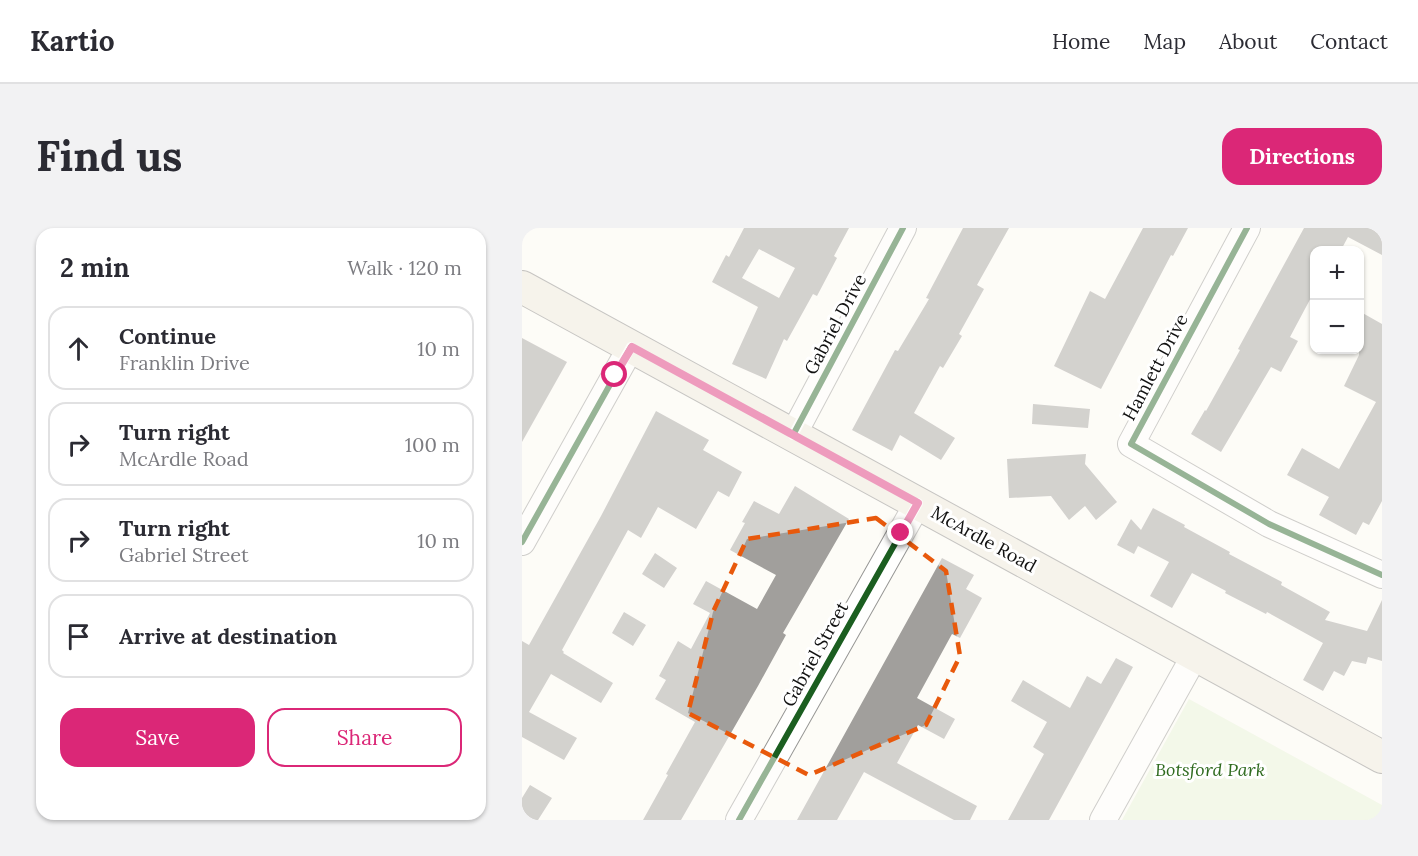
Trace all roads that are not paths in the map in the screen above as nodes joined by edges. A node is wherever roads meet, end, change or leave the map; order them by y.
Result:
1 (903, 228) edge
2 (1247, 228) edge
3 (522, 287) edge
4 (632, 347) junction
5 (793, 435) junction
6 (918, 503) junction
7 (522, 542) edge
8 (1382, 575) edge
9 (1195, 655) junction
10 (1382, 757) edge
11 (739, 820) edge
12 (1103, 820) edge

1 - 5 street, Gabriel Drive
2 - 8 street, Hamlett Drive
3 - 4 main road, McArdle Road
4 - 5 main road, McArdle Road
4 - 7 street
5 - 6 main road, McArdle Road
6 - 9 main road, McArdle Road
6 - 11 street, Gabriel Street
9 - 10 main road, McArdle Road
9 - 12 street

